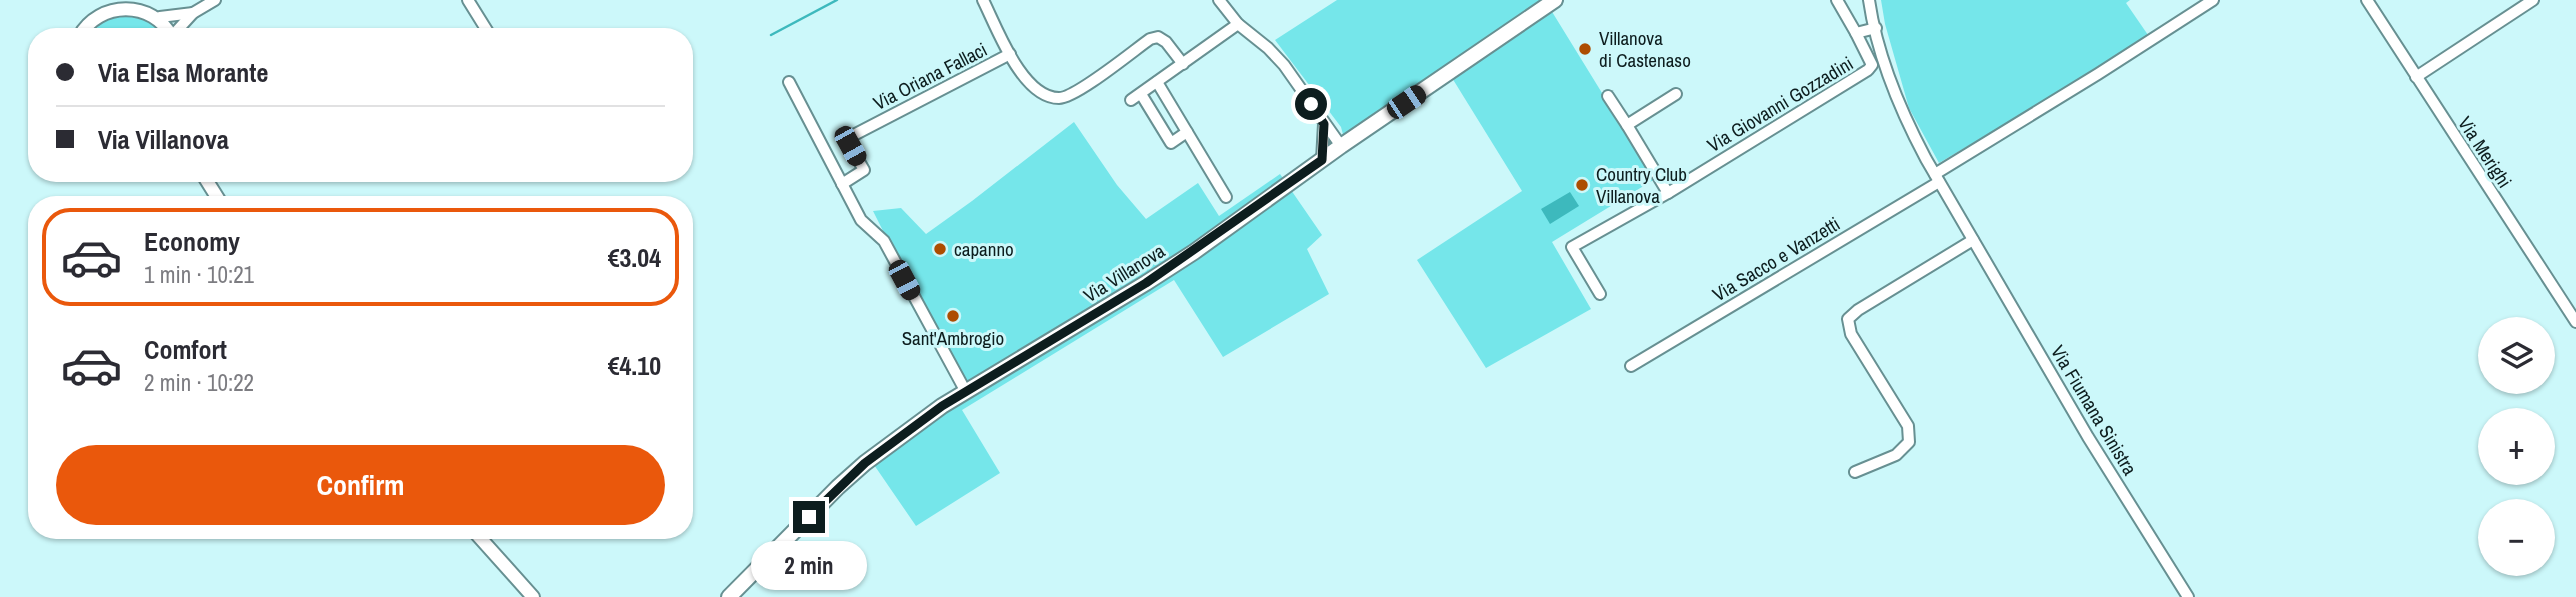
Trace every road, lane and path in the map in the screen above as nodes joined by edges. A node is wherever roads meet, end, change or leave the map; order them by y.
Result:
1 (215, 0) edge
2 (468, 0) edge
3 (983, 0) edge
4 (1219, 0) edge
5 (1555, 0) edge
6 (1837, 0) edge
7 (1869, 0) edge
8 (2213, 0) edge
9 (2367, 0) edge
10 (2533, 0) edge
11 (100, 4) edge
12 (193, 13) junction
13 (160, 17) junction
14 (1238, 24) junction
15 (84, 28) edge
16 (167, 28) edge
17 (179, 28) edge
18 (485, 28) edge
19 (1876, 29) junction
20 (1856, 33) junction
21 (1010, 54) junction
22 (1183, 64) junction
23 (2416, 77) junction
24 (789, 82) dead end
25 (1157, 82) junction
26 (1675, 94) dead end
27 (1608, 96) dead end
28 (1324, 124) junction
29 (1626, 125) junction
30 (1186, 132) junction
31 (1341, 146) junction
32 (1322, 160) junction
33 (1937, 178) junction
34 (842, 184) junction
35 (1668, 193) junction
36 (1226, 197) dead end
37 (1973, 240) junction
38 (1600, 294) dead end
39 (2576, 322) edge
40 (1631, 366) dead end
41 (966, 392) junction
42 (1855, 472) dead end
43 (481, 539) edge
44 (533, 597) edge
45 (729, 597) edge
46 (2189, 597) edge

1 - 12 street
2 - 18 street
3 - 21 street
4 - 14 street
5 - 31 main road, Via Villanova
6 - 20 street
7 - 19 street, Via Fiumana Sinistra
8 - 33 street, Via Sacco e Vanzetti
9 - 23 street, Via Merighi
10 - 23 street
11 - 13 street
11 - 15 street
12 - 13 street
12 - 17 street
13 - 16 street
14 - 22 street
14 - 28 street
19 - 20 street
19 - 33 street, Via Fiumana Sinistra
20 - 35 street, Via Giovanni Gozzadini
21 - 22 street
21 - 34 street, Via Oriana Fallaci
22 - 25 street
23 - 39 street, Via Merighi
24 - 34 street
25 - 30 street
25 - 30 street
26 - 29 street
27 - 29 street
28 - 31 street
28 - 32 street
29 - 35 street
30 - 36 street
31 - 32 main road, Via Villanova
32 - 41 main road, Via Villanova
33 - 37 street, Via Fiumana Sinistra
33 - 40 street, Via Sacco e Vanzetti
34 - 41 street
35 - 38 street, Via Giovanni Gozzadini
37 - 42 street
37 - 46 street, Via Fiumana Sinistra
41 - 45 main road, Via Villanova
43 - 44 street

